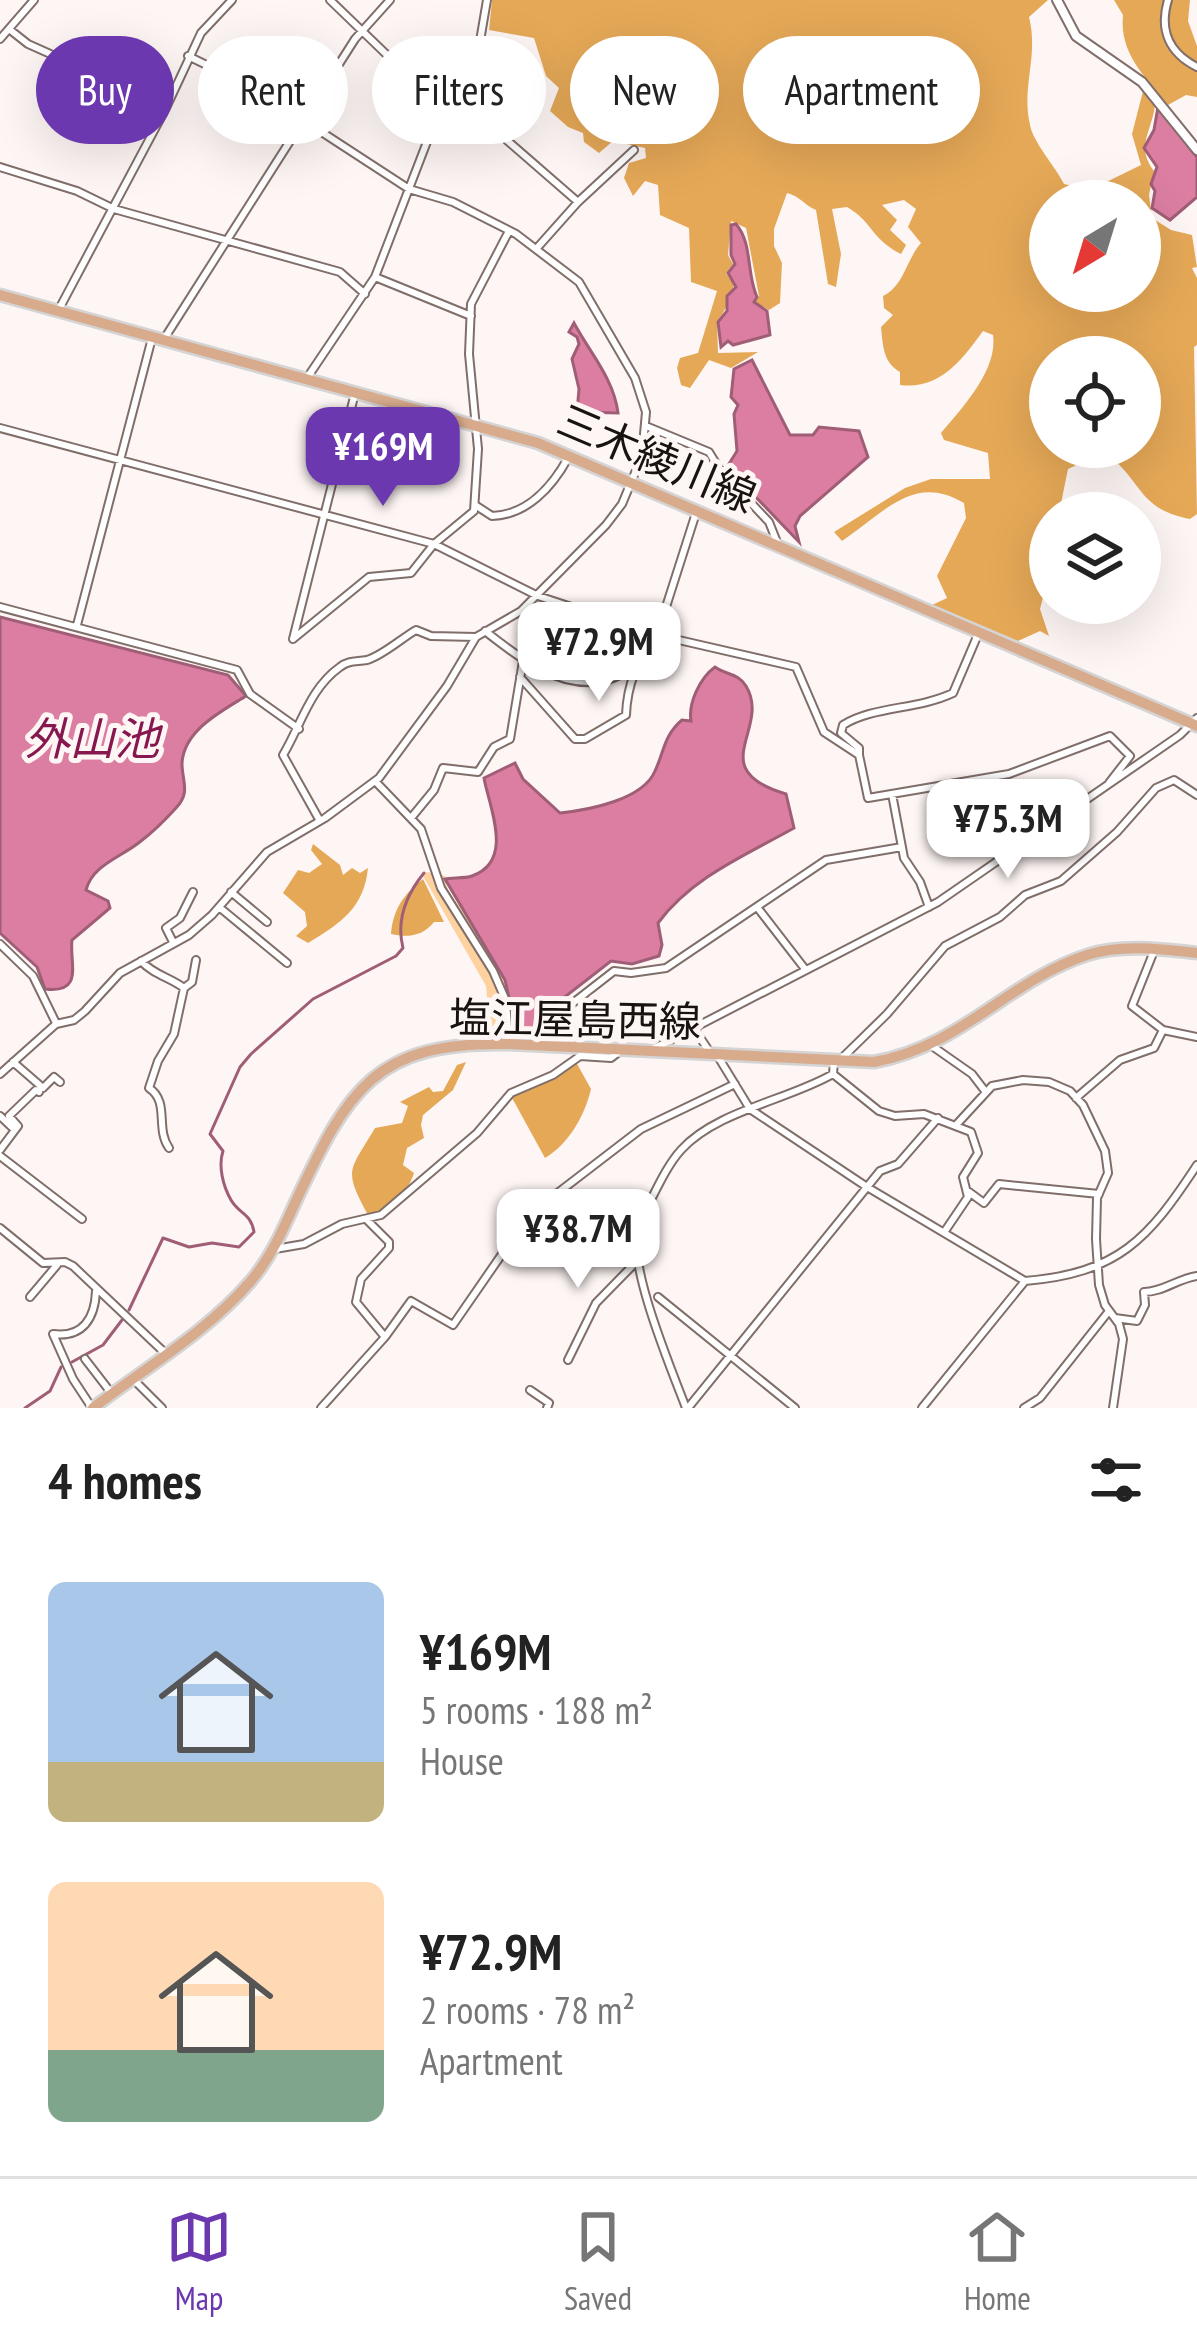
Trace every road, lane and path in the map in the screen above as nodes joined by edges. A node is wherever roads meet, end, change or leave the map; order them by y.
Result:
1 (34, 0) edge
2 (232, 0) edge
3 (330, 0) edge
4 (389, 0) edge
5 (488, 0) edge
6 (1057, 0) edge
7 (1168, 0) edge
8 (6, 30) edge
9 (361, 31) junction
10 (481, 36) edge
11 (0, 39) edge
12 (372, 41) edge
13 (36, 48) edge
14 (348, 51) edge
15 (188, 56) junction
16 (198, 61) edge
17 (1197, 68) edge
18 (286, 144) edge
19 (340, 144) edge
20 (428, 144) edge
21 (511, 144) edge
22 (634, 150) dead end
23 (1197, 150) edge
24 (0, 167) edge
25 (410, 189) junction
26 (578, 202) junction
27 (115, 209) junction
28 (509, 231) junction
29 (224, 240) junction
30 (537, 248) junction
31 (375, 277) junction
32 (365, 294) junction
33 (0, 295) edge
34 (58, 310) junction
35 (472, 316) junction
36 (158, 338) junction
37 (308, 378) junction
38 (355, 391) junction
39 (474, 422) junction
40 (646, 426) junction
41 (0, 428) edge
42 (570, 455) junction
43 (118, 458) junction
44 (633, 481) junction
45 (476, 505) junction
46 (697, 510) junction
47 (322, 515) junction
48 (434, 544) junction
49 (779, 545) junction
50 (538, 596) junction
51 (528, 604) junction
52 (0, 607) edge
53 (77, 625) junction
54 (485, 631) junction
55 (980, 632) junction
56 (657, 635) junction
57 (476, 637) junction
58 (586, 650) junction
59 (596, 654) dead end
60 (523, 661) junction
61 (636, 669) junction
62 (520, 677) junction
63 (583, 680) junction
64 (1195, 723) edge
65 (299, 730) junction
66 (859, 754) junction
67 (375, 781) junction
68 (1109, 784) junction
69 (892, 794) junction
70 (1197, 795) edge
71 (411, 818) junction
72 (320, 820) junction
73 (902, 847) junction
74 (193, 892) dead end
75 (231, 892) junction
76 (219, 907) junction
77 (929, 907) junction
78 (757, 908) junction
79 (266, 922) dead end
80 (173, 942) junction
81 (0, 944) edge
82 (1154, 949) junction
83 (1197, 953) edge
84 (196, 960) dead end
85 (141, 961) junction
86 (287, 963) dead end
87 (805, 969) junction
88 (184, 988) junction
89 (56, 1024) junction
90 (693, 1027) junction
91 (1163, 1030) junction
92 (1197, 1037) edge
93 (509, 1044) junction
94 (545, 1046) junction
95 (932, 1046) junction
96 (621, 1050) junction
97 (650, 1051) junction
98 (714, 1055) junction
99 (13, 1062) junction
100 (835, 1065) junction
101 (0, 1074) edge
102 (60, 1082) dead end
103 (735, 1084) junction
104 (985, 1091) junction
105 (40, 1092) junction
106 (1076, 1098) junction
107 (750, 1109) junction
108 (0, 1116) edge
109 (938, 1118) junction
110 (957, 1124) junction
111 (15, 1130) junction
112 (169, 1148) dead end
113 (0, 1153) edge
114 (1197, 1165) edge
115 (867, 1187) junction
116 (969, 1192) junction
117 (1099, 1194) junction
118 (82, 1219) dead end
119 (366, 1219) junction
120 (0, 1228) edge
121 (945, 1232) junction
122 (272, 1250) junction
123 (638, 1260) junction
124 (59, 1262) junction
125 (1098, 1267) junction
126 (1197, 1276) edge
127 (1025, 1281) junction
128 (96, 1287) junction
129 (30, 1297) dead end
130 (658, 1297) dead end
131 (1112, 1315) junction
132 (385, 1337) junction
133 (165, 1353) junction
134 (731, 1356) junction
135 (85, 1359) dead end
136 (568, 1360) dead end
137 (132, 1378) junction
138 (530, 1390) dead end
139 (112, 1394) junction
140 (690, 1407) edge
141 (93, 1408) edge
142 (162, 1408) edge
143 (321, 1408) edge
144 (547, 1408) edge
145 (796, 1408) edge
146 (922, 1408) edge
147 (1024, 1408) edge
148 (1113, 1408) edge

1 - 8 street
2 - 15 street
3 - 9 street
4 - 9 street
5 - 10 street
6 - 23 street
7 - 17 street
8 - 11 street
8 - 13 street
9 - 12 street
9 - 14 street
15 - 16 street
15 - 27 street
18 - 29 street
19 - 25 street
20 - 25 street
21 - 26 street
22 - 26 street
24 - 27 street
25 - 28 street
25 - 31 street
26 - 30 street
27 - 29 street
27 - 34 street
28 - 30 street
28 - 35 street
29 - 32 street
29 - 36 street
30 - 40 street
31 - 32 street
31 - 35 street
32 - 37 street
33 - 34 main road, 三木綾川線
34 - 36 main road, 三木綾川線
35 - 39 street
36 - 37 main road, 三木綾川線
36 - 43 street
37 - 38 main road, 三木綾川線
38 - 39 main road, 三木綾川線
38 - 47 street
39 - 42 main road, 三木綾川線
39 - 45 street
40 - 44 street
40 - 49 street
41 - 43 street
42 - 44 main road, 三木綾川線
42 - 45 street
43 - 47 street
43 - 53 street
44 - 46 main road, 三木綾川線
44 - 50 street
45 - 48 street
46 - 49 main road, 三木綾川線
46 - 56 street
47 - 48 street
47 - 48 street
48 - 50 street
49 - 55 main road, 三木綾川線
50 - 51 street
50 - 56 street
51 - 54 street
51 - 58 street
52 - 53 street
53 - 65 street
54 - 57 street
54 - 60 street
55 - 64 main road, 三木綾川線
55 - 66 street
56 - 61 street
56 - 66 street
57 - 65 street
57 - 67 street
58 - 59 street
58 - 63 street
60 - 62 street
60 - 63 street
61 - 62 street
61 - 63 street
62 - 71 street
64 - 68 street
65 - 72 street
66 - 69 street
67 - 71 street
67 - 72 street
68 - 69 street
68 - 77 street
69 - 73 street
70 - 100 street
71 - 93 street
72 - 75 street
73 - 77 street
73 - 78 street
74 - 80 street
75 - 76 street
75 - 79 street
76 - 80 street
76 - 86 street
77 - 87 street
78 - 87 street
78 - 94 street
80 - 85 street
81 - 89 street
82 - 83 main road, 塩江屋島西線
82 - 91 street
82 - 95 main road, 塩江屋島西線
84 - 88 street
85 - 88 street
85 - 89 street
87 - 90 street
88 - 112 street
89 - 99 street
90 - 97 street
90 - 98 street
91 - 92 street
91 - 106 street
93 - 94 main road, 塩江屋島西線
93 - 122 main road, 塩江屋島西線
94 - 96 main road, 塩江屋島西線
95 - 100 main road, 塩江屋島西線
95 - 104 street
96 - 97 main road, 塩江屋島西線
96 - 119 street
97 - 98 main road, 塩江屋島西線
98 - 100 main road, 塩江屋島西線
98 - 103 street
99 - 101 street
99 - 105 street
100 - 107 street
100 - 109 street
102 - 105 street
103 - 107 street
103 - 132 street
104 - 106 street
104 - 110 street
105 - 111 street
106 - 117 street
107 - 115 street
107 - 123 street
108 - 111 street
109 - 110 street
109 - 115 street
110 - 116 street
111 - 113 street
113 - 118 street
114 - 125 street
115 - 121 street
115 - 134 street
116 - 117 street
116 - 121 street
117 - 125 street
119 - 122 street
119 - 132 street
120 - 124 street
121 - 127 street
122 - 133 main road, 塩江屋島西線
123 - 136 street
123 - 140 street
124 - 128 street
124 - 129 street
125 - 127 street
125 - 131 street
126 - 131 street
127 - 146 street
128 - 133 street
128 - 141 street
130 - 134 street
131 - 147 street
131 - 148 street
132 - 143 street
133 - 137 main road, 塩江屋島西線
134 - 140 street
134 - 145 street
135 - 139 street
137 - 139 main road, 塩江屋島西線
137 - 142 street
138 - 144 street
139 - 141 main road, 塩江屋島西線

